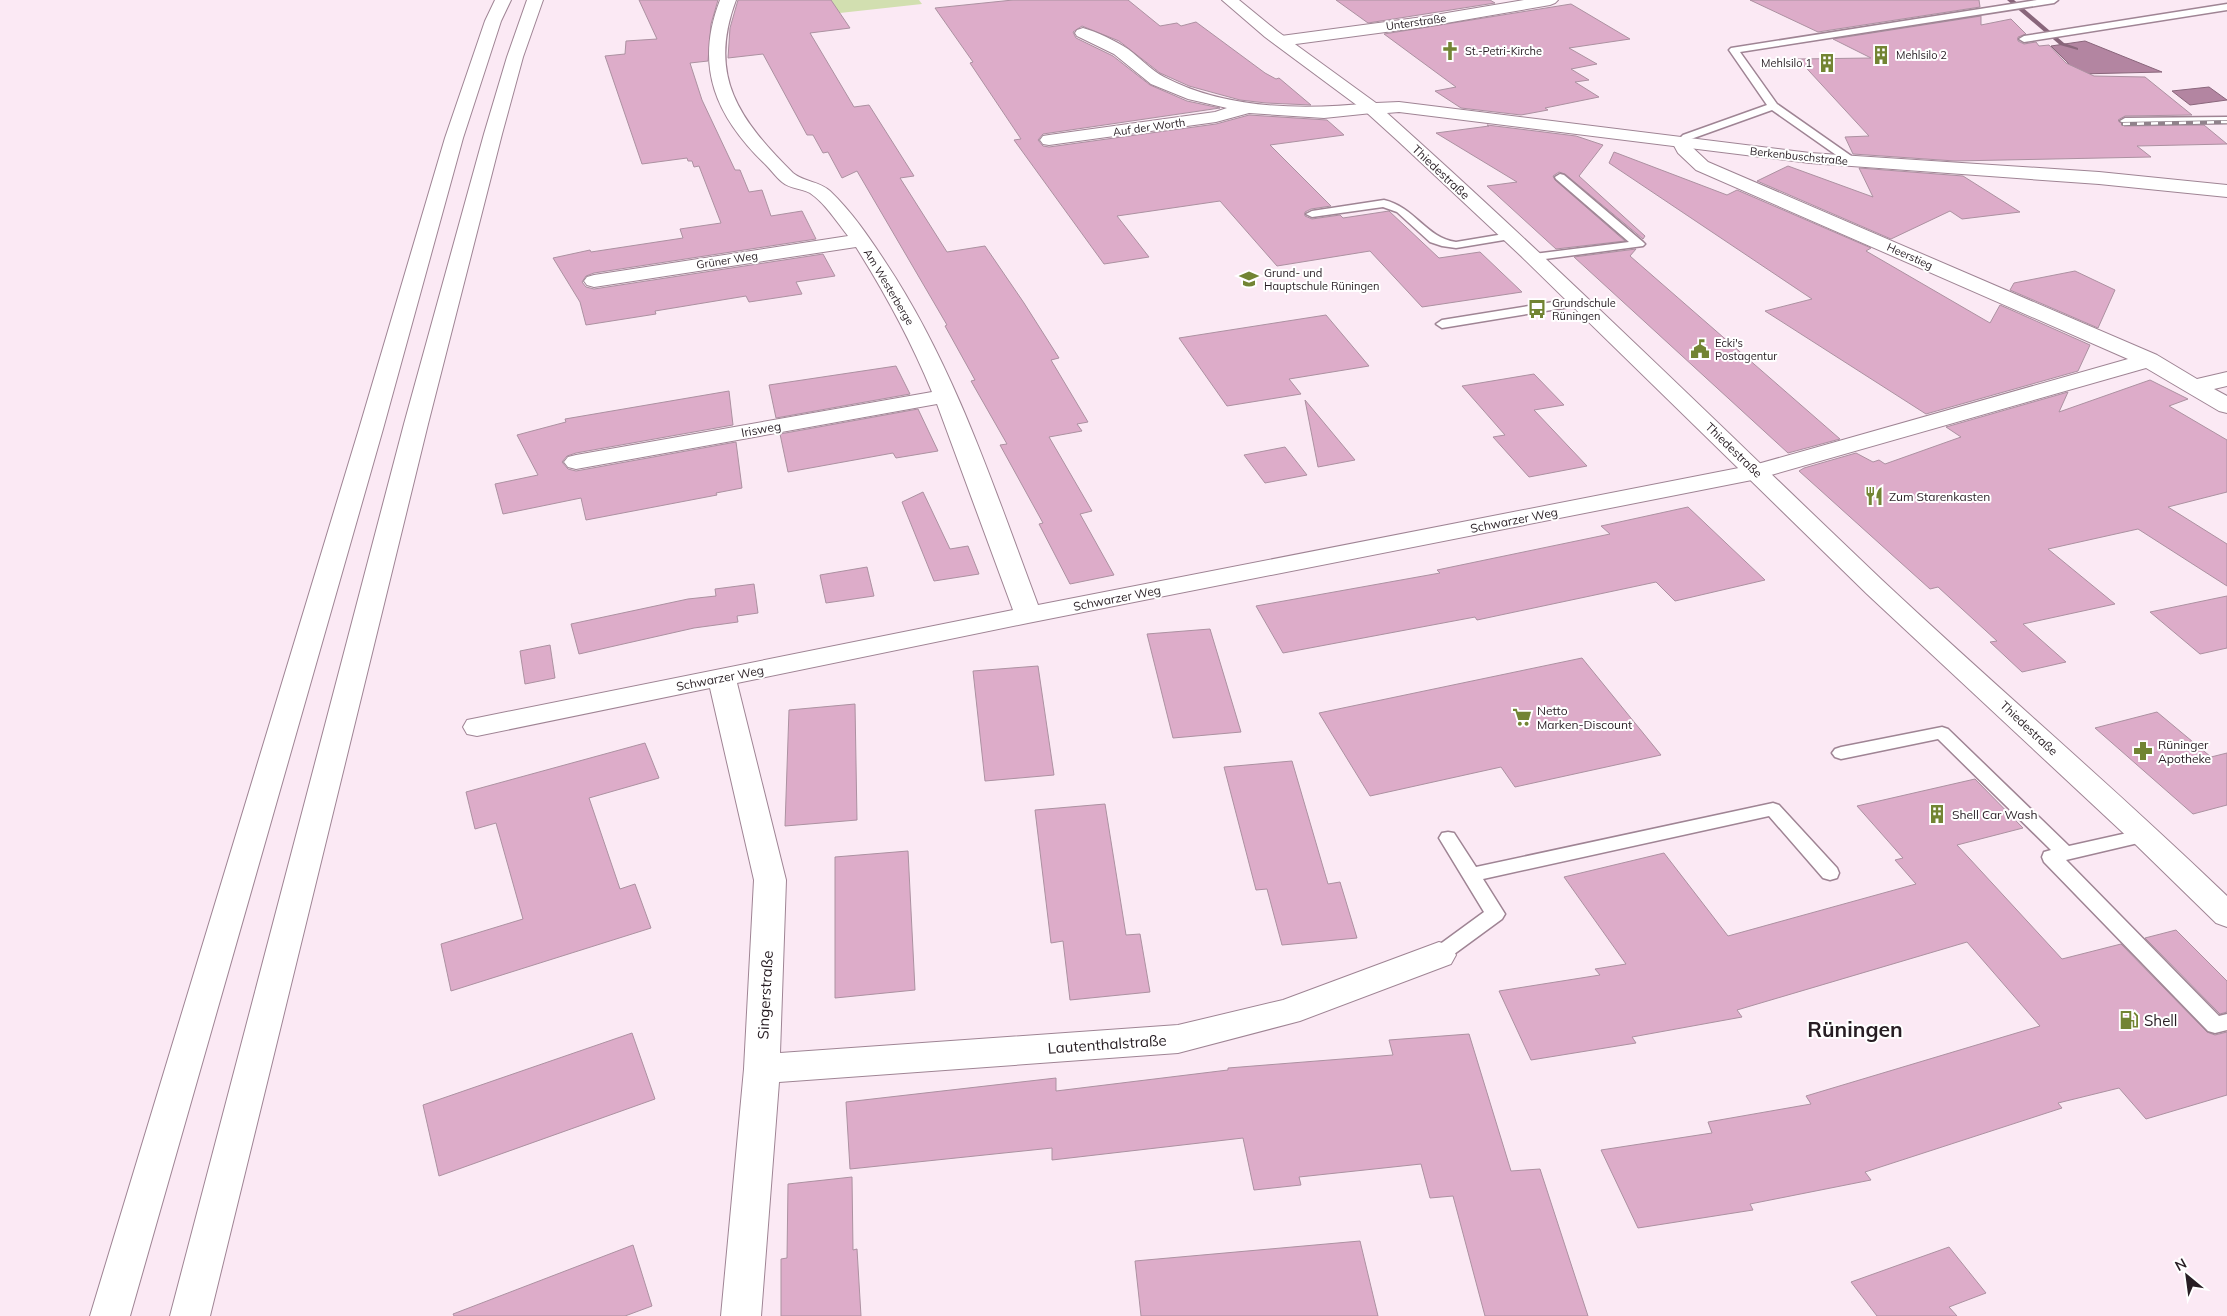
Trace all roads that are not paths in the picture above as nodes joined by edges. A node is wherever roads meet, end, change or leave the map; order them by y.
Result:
1 (489, 0) edge
2 (503, 0) edge
3 (535, 0) edge
4 (728, 0) edge
5 (1230, 0) edge
6 (1550, 0) edge
7 (2054, 0) edge
8 (2194, 3) dead end
9 (2227, 7) edge
10 (2211, 10) junction
11 (493, 21) junction
12 (1083, 32) dead end
13 (2028, 38) dead end
14 (1281, 41) junction
15 (1773, 106) junction
16 (1248, 108) junction
17 (1372, 108) junction
18 (2227, 120) edge
19 (2125, 121) dead end
20 (1048, 140) dead end
21 (1680, 142) junction
22 (1853, 162) junction
23 (1560, 177) dead end
24 (2227, 191) edge
25 (1312, 214) dead end
26 (1510, 236) junction
27 (861, 240) junction
28 (1534, 258) junction
29 (594, 281) dead end
30 (1578, 302) junction
31 (1442, 324) dead end
32 (2149, 360) junction
33 (2227, 378) edge
34 (2195, 386) junction
35 (946, 396) junction
36 (2227, 406) edge
37 (576, 462) dead end
38 (1757, 472) junction
39 (1028, 615) junction
40 (722, 678) junction
41 (477, 727) dead end
42 (1841, 752) dead end
43 (2145, 835) junction
44 (1448, 838) dead end
45 (2066, 854) junction
46 (1830, 873) dead end
47 (1471, 875) junction
48 (2227, 915) edge
49 (1439, 955) joint
50 (2227, 1022) edge
51 (762, 1069) junction
52 (110, 1316) edge
53 (190, 1316) edge
54 (741, 1316) edge

1 - 11 main road
2 - 11 main road
3 - 53 main road
4 - 27 main road, Am Westerberge
5 - 14 main road, Thiedestraße
6 - 14 main road, Unterstraße
7 - 15 lane
8 - 10 lane
9 - 10 lane
10 - 13 lane
11 - 52 main road
12 - 16 main road, Auf der Worth
14 - 17 main road, Thiedestraße
15 - 21 lane
15 - 22 lane
16 - 17 main road, Auf der Worth
16 - 20 main road, Auf der Worth
17 - 21 main road, Berkenbuschstraße
17 - 26 main road, Thiedestraße
18 - 19 lane
21 - 22 main road, Berkenbuschstraße
21 - 32 main road, Heerstieg
22 - 24 main road, Berkenbuschstraße
23 - 28 lane
25 - 26 lane
26 - 28 main road, Thiedestraße
27 - 29 main road, Grüner Weg
27 - 35 main road, Am Westerberge
28 - 30 main road, Thiedestraße
30 - 31 lane
30 - 38 main road, Thiedestraße
32 - 34 main road, Heerstieg
32 - 38 main road
33 - 34 main road
34 - 36 main road, Heerstieg
35 - 37 main road, Irisweg
35 - 39 main road, Am Westerberge
38 - 39 main road, Schwarzer Weg
38 - 43 main road, Thiedestraße
39 - 40 main road, Schwarzer Weg
40 - 41 main road, Schwarzer Weg
40 - 51 main road, Singerstraße
42 - 45 lane
43 - 45 lane
43 - 48 main road, Thiedestraße
44 - 47 lane
45 - 50 lane
46 - 47 lane
47 - 49 lane
49 - 51 main road, Lautenthalstraße
51 - 54 main road, Singerstraße

